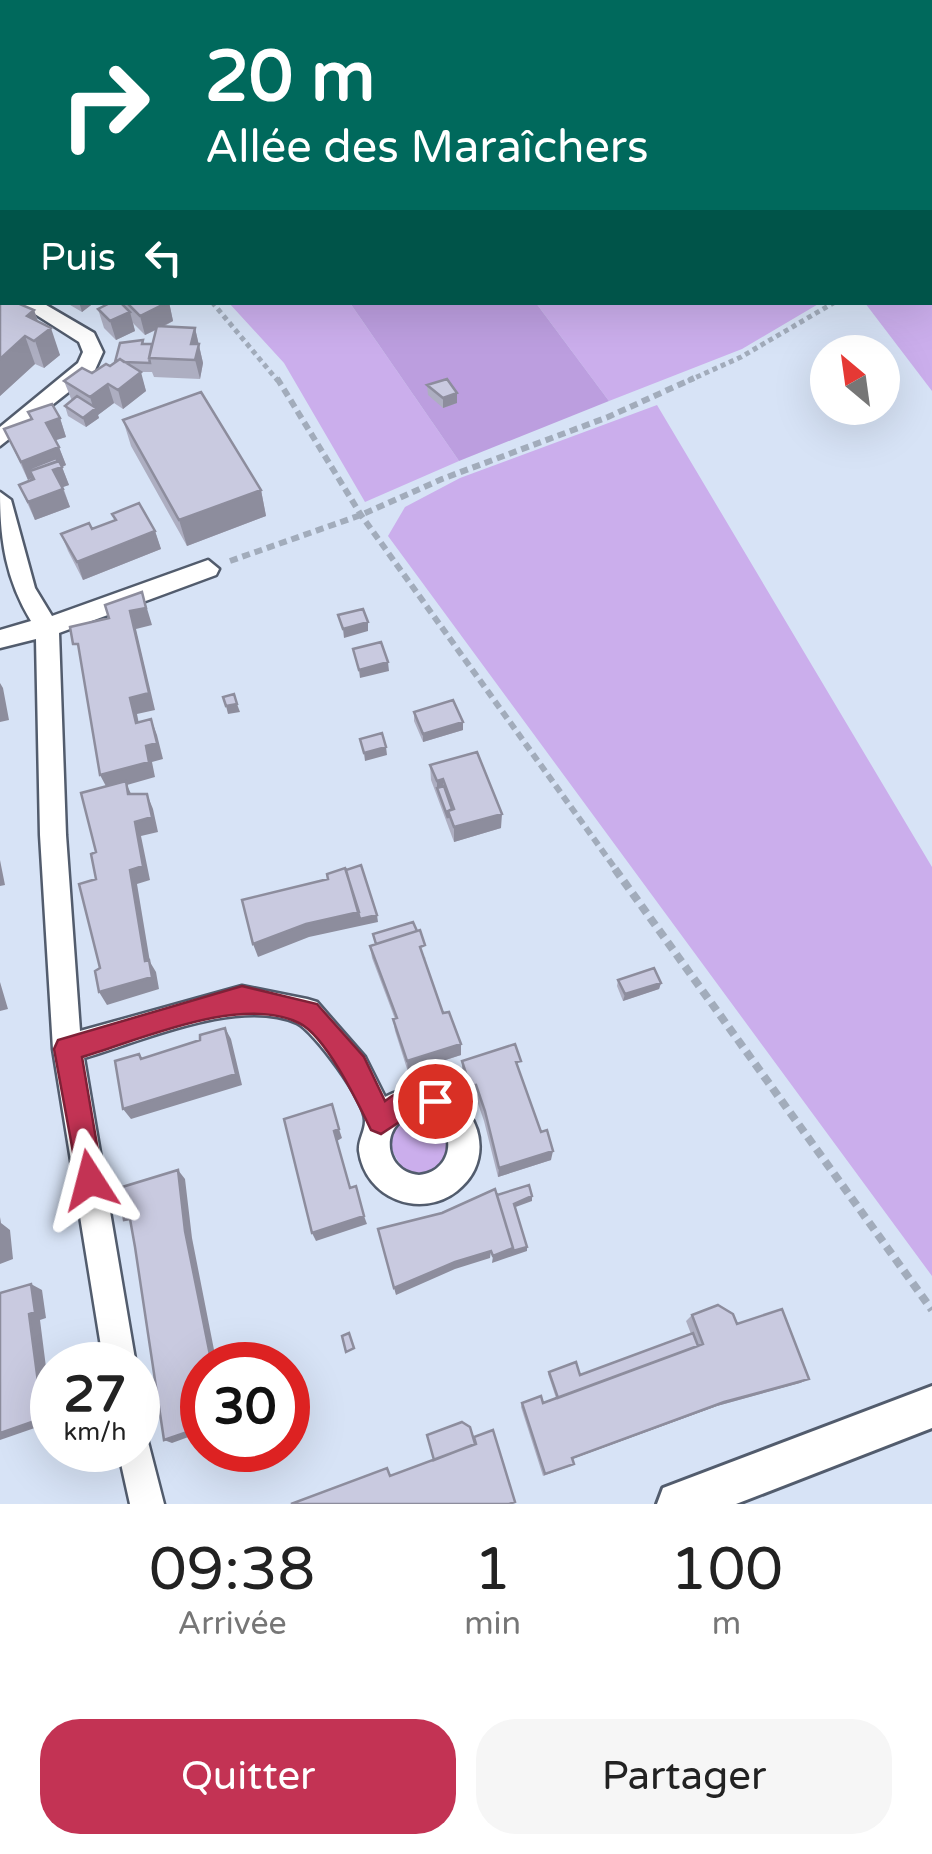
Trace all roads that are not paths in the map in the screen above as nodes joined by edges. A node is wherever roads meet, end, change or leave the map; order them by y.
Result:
1 (30, 305) edge
2 (0, 438) edge
3 (0, 500) edge
4 (208, 569) road end
5 (47, 628) junction
6 (0, 639) edge
7 (67, 1049) junction
8 (381, 1121) dead end
9 (116, 1342) edge
10 (932, 1407) edge
11 (140, 1472) edge
12 (147, 1504) edge
13 (679, 1504) edge

1 - 2 street
3 - 5 street
4 - 5 street
5 - 6 street
5 - 7 street
7 - 8 street
7 - 9 street
10 - 13 street
11 - 12 street

